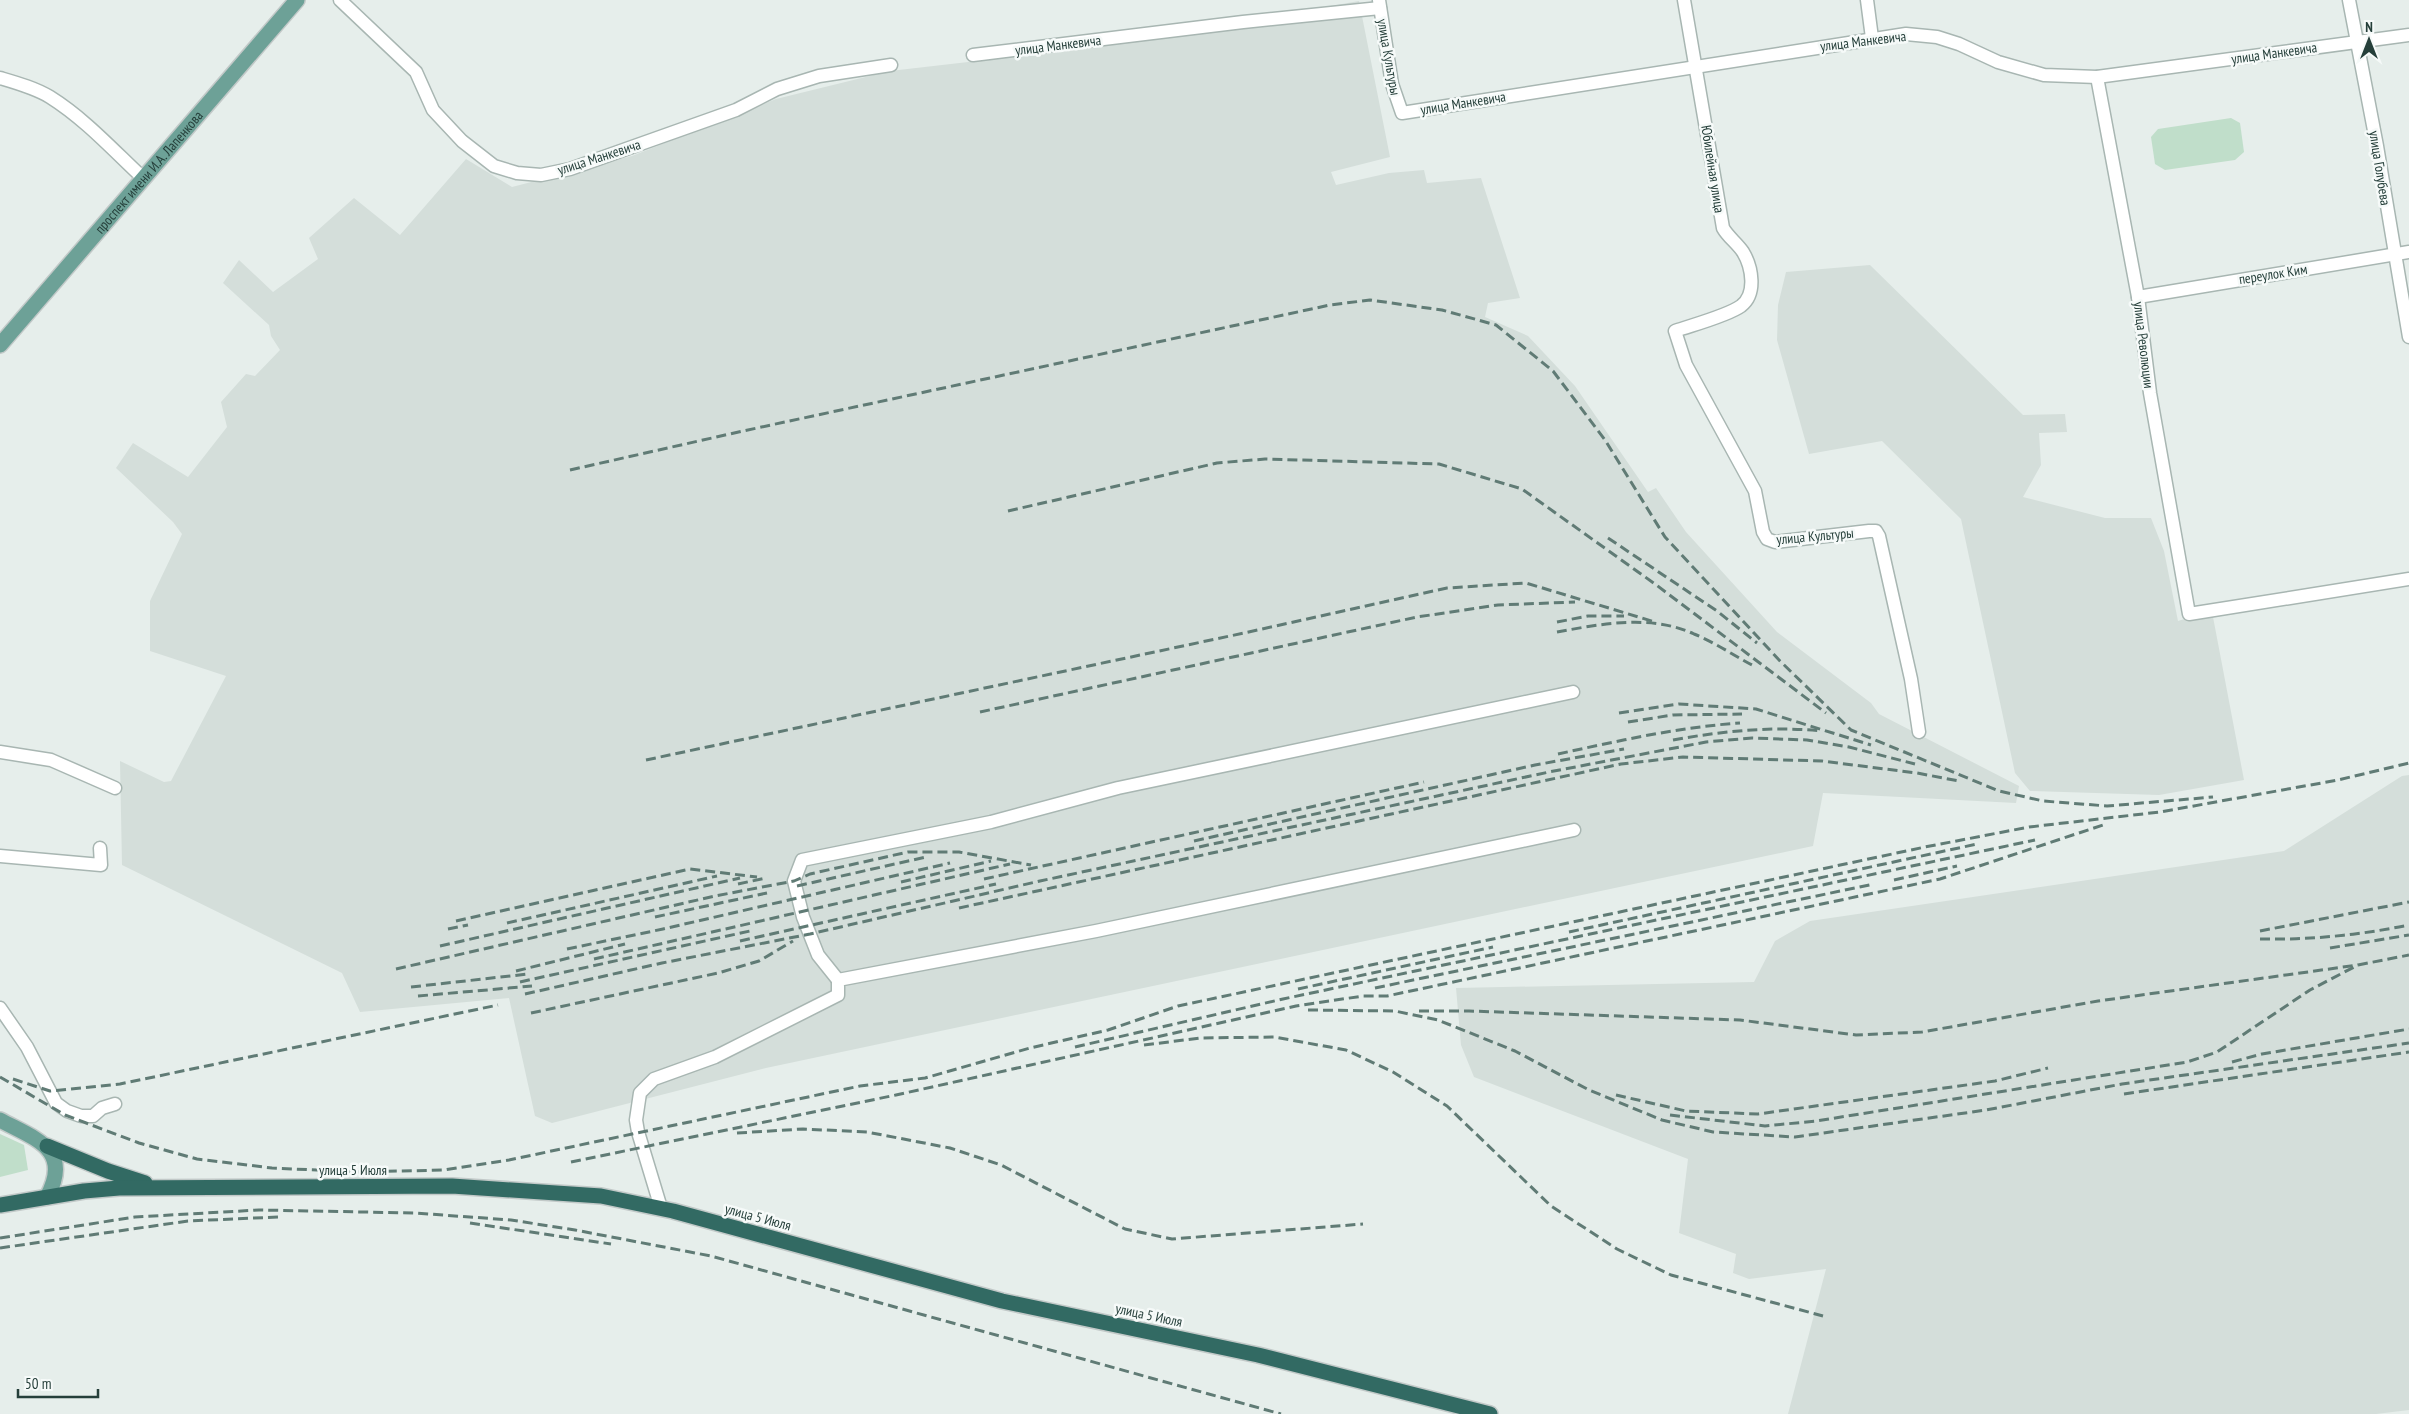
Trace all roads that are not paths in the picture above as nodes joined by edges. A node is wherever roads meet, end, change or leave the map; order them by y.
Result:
1 (297, 0) edge
2 (340, 0) edge
3 (1684, 0) edge
4 (1867, 0) edge
5 (2349, 0) edge
6 (1380, 4) edge
7 (2409, 35) edge
8 (1872, 38) junction
9 (2357, 42) junction
10 (974, 55) dead end
11 (892, 65) dead end
12 (1696, 65) junction
13 (2097, 77) junction
14 (0, 78) edge
15 (1402, 113) joint
16 (143, 178) junction
17 (2409, 252) edge
18 (2394, 254) junction
19 (2138, 297) junction
20 (1720, 314) joint
21 (2409, 337) edge
22 (0, 345) edge
23 (2409, 579) edge
24 (1573, 692) dead end
25 (1919, 732) dead end
26 (0, 752) edge
27 (115, 788) dead end
28 (1574, 830) dead end
29 (100, 848) dead end
30 (0, 856) edge
31 (838, 980) junction
32 (0, 1008) edge
33 (115, 1104) dead end
34 (0, 1120) edge
35 (47, 1146) junction
36 (163, 1188) junction
37 (47, 1197) junction
38 (0, 1205) edge
39 (661, 1208) junction
40 (1490, 1414) edge

1 - 16 main road, проспект имени И.А. Лапенкова
2 - 11 street, улица Манкевича
3 - 12 street, Юбилейная улица
4 - 8 street
5 - 9 street, улица Голубева
6 - 10 street, улица Манкевича
6 - 15 street, улица Культуры
7 - 9 street, улица Манкевича
8 - 12 street, улица Манкевича
8 - 13 street, улица Манкевича
9 - 13 street, улица Манкевича
9 - 18 street, улица Голубева
12 - 15 street, улица Манкевича
12 - 20 street, Юбилейная улица
13 - 19 street, улица Революции
14 - 16 street
16 - 22 main road, проспект имени И.А. Лапенкова
17 - 18 street, переулок Ким
18 - 19 street, переулок Ким
18 - 21 street, улица Голубева
19 - 23 street, улица Революции
20 - 25 street, улица Культуры
24 - 31 street
26 - 27 street
28 - 31 street
29 - 30 street
31 - 39 street
32 - 33 street
34 - 35 main road
35 - 36 highway
35 - 37 main road
36 - 37 highway, улица 5 Июля
36 - 39 highway, улица 5 Июля
37 - 38 highway, улица 5 Июля
39 - 40 highway, улица 5 Июля

